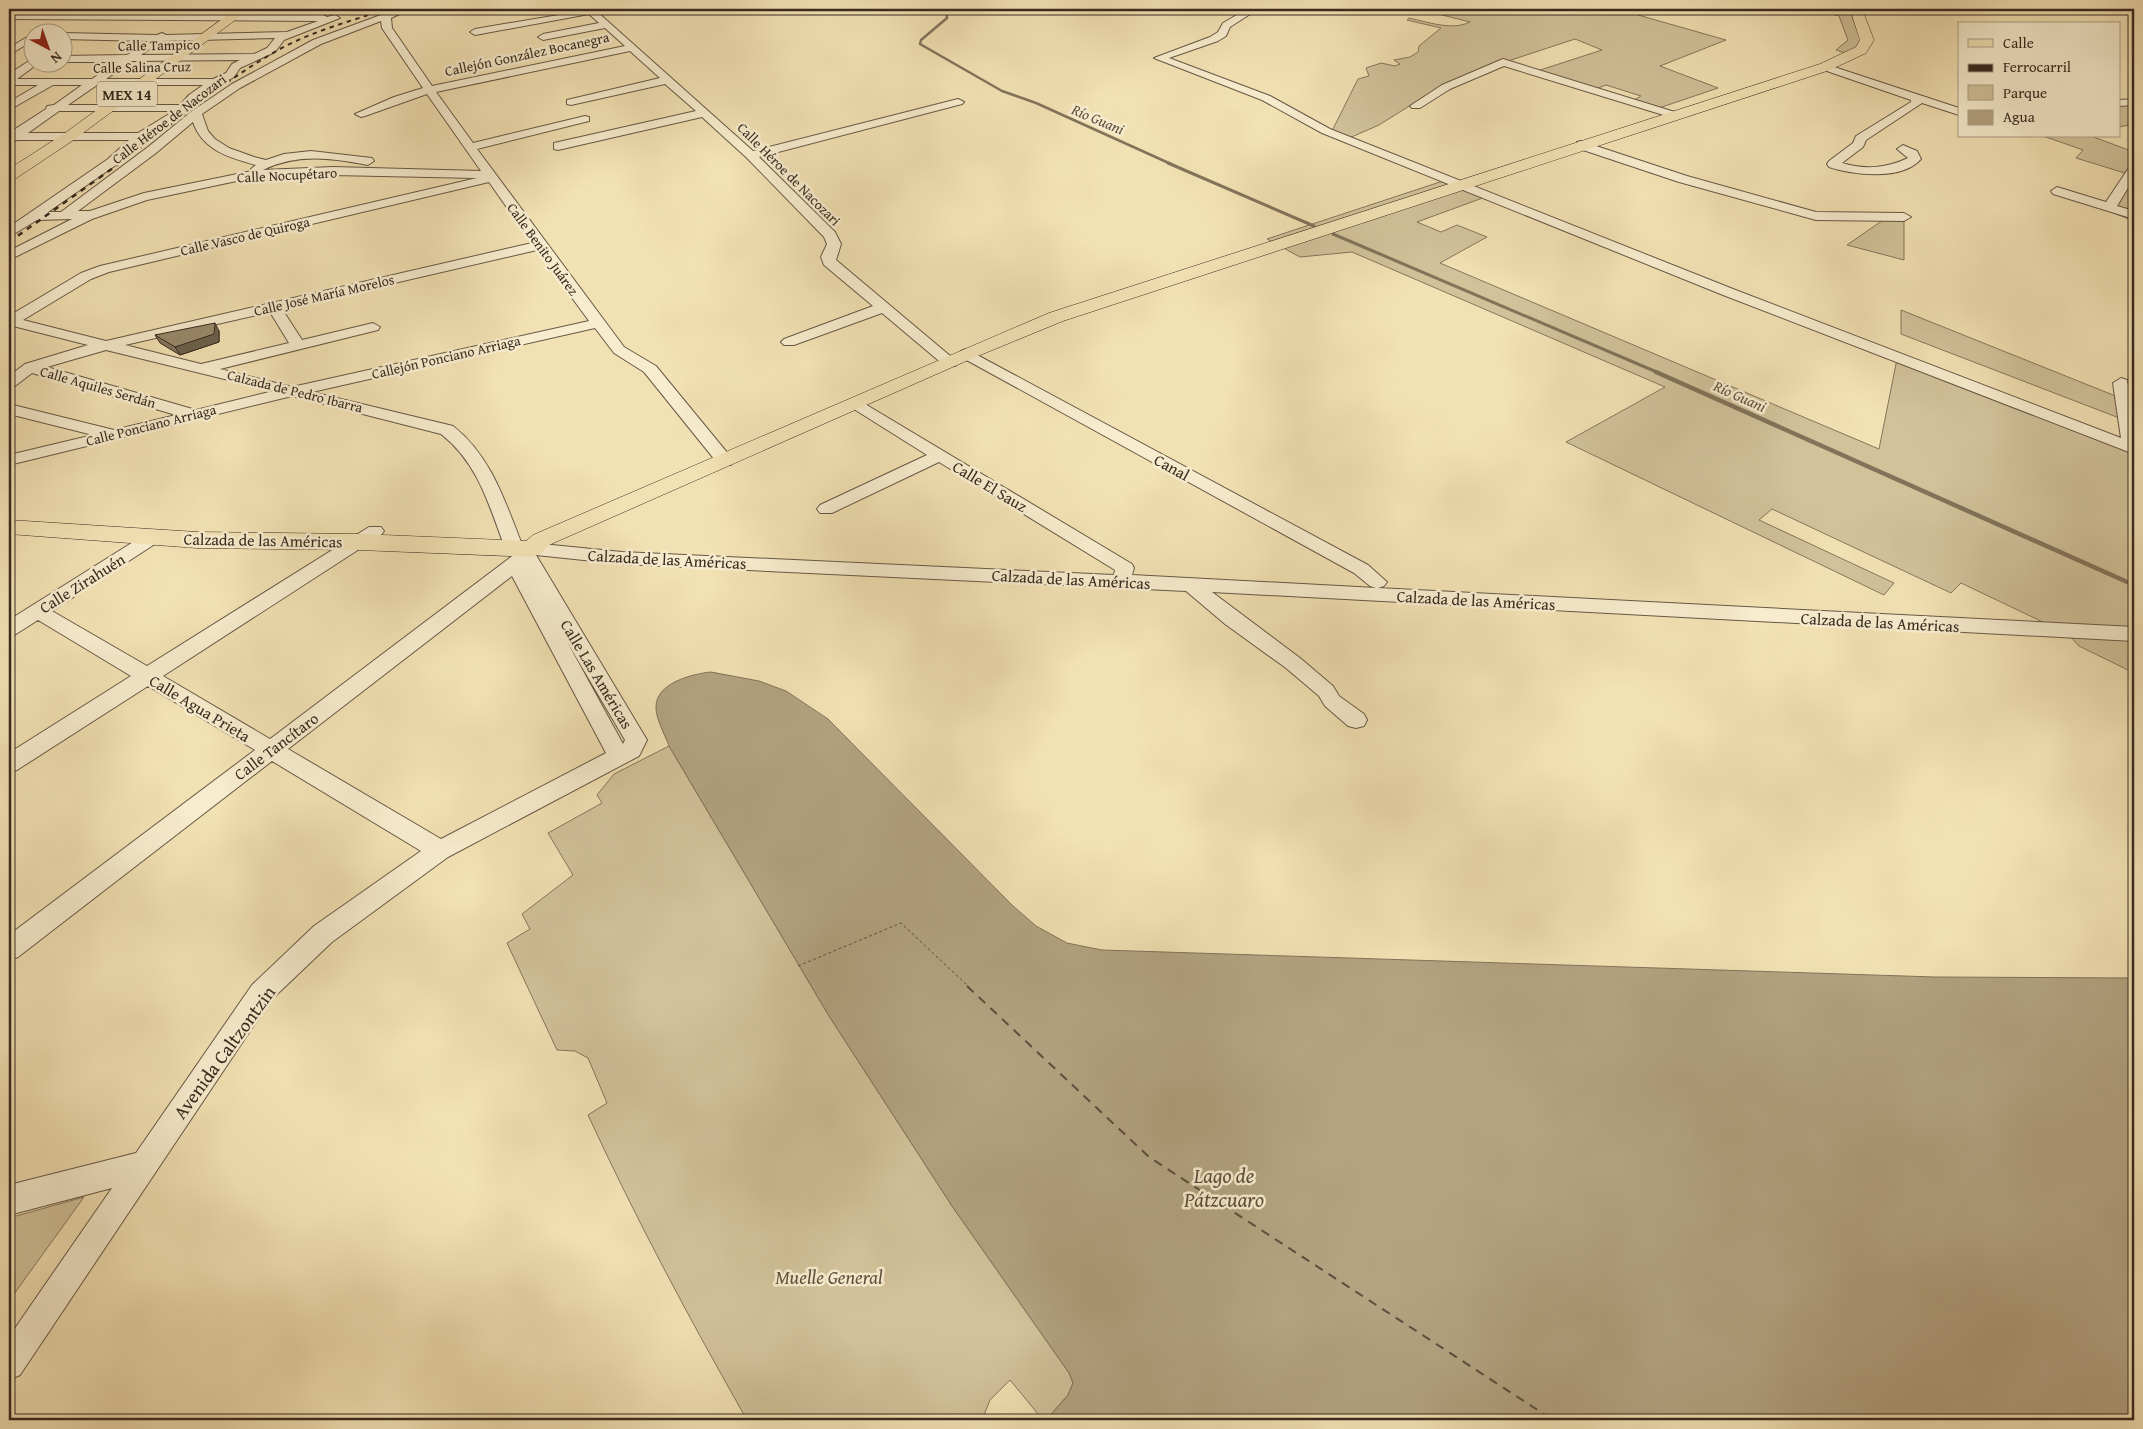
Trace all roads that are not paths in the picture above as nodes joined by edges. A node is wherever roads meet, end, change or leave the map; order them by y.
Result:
1 (124, 9) edge
2 (164, 9) edge
3 (295, 9) edge
4 (405, 9) edge
5 (1253, 9) edge
6 (1856, 9) edge
7 (590, 10) edge
8 (239, 13) edge
9 (382, 13) edge
10 (9, 16) edge
11 (26, 16) junction
12 (71, 16) junction
13 (112, 16) junction
14 (284, 16) junction
15 (151, 17) junction
16 (192, 17) junction
17 (335, 18) junction
18 (60, 22) edge
19 (607, 24) junction
20 (9, 26) edge
21 (475, 32) dead end
22 (289, 35) junction
23 (17, 36) dead end
24 (22, 36) edge
25 (72, 36) edge
26 (79, 36) junction
27 (119, 37) junction
28 (204, 37) junction
29 (543, 37) dead end
30 (622, 37) junction
31 (160, 38) junction
32 (72, 40) edge
33 (603, 41) dead end
34 (22, 44) edge
35 (632, 48) junction
36 (9, 52) edge
37 (256, 57) junction
38 (9, 58) edge
39 (22, 59) edge
40 (72, 59) edge
41 (85, 59) junction
42 (129, 59) junction
43 (174, 59) junction
44 (1825, 67) junction
45 (22, 71) edge
46 (9, 80) edge
47 (668, 80) junction
48 (143, 82) junction
49 (215, 82) junction
50 (49, 83) junction
51 (93, 83) junction
52 (429, 90) junction
53 (1917, 98) junction
54 (571, 102) dead end
55 (958, 102) dead end
56 (2134, 102) edge
57 (2120, 103) edge
58 (1416, 106) dead end
59 (9, 108) edge
60 (55, 108) junction
61 (182, 108) junction
62 (106, 110) junction
63 (1958, 112) edge
64 (196, 113) junction
65 (703, 113) junction
66 (361, 114) dead end
67 (1674, 116) junction
68 (585, 119) dead end
69 (70, 136) junction
70 (11, 137) edge
71 (140, 137) junction
72 (558, 146) dead end
73 (1581, 146) junction
74 (469, 147) junction
75 (1903, 149) dead end
76 (751, 155) junction
77 (265, 163) junction
78 (420, 172) junction
79 (11, 173) edge
80 (2132, 174) edge
81 (246, 175) junction
82 (490, 176) junction
83 (1460, 184) junction
84 (2057, 191) dead end
85 (2109, 208) junction
86 (66, 214) junction
87 (91, 215) junction
88 (2134, 215) edge
89 (33, 216) junction
90 (1904, 217) dead end
91 (9, 233) edge
92 (542, 245) junction
93 (9, 256) edge
94 (273, 306) junction
95 (883, 308) junction
96 (10, 321) edge
97 (598, 323) junction
98 (373, 327) dead end
99 (789, 342) dead end
100 (106, 345) junction
101 (298, 345) junction
102 (958, 359) junction
103 (30, 367) junction
104 (203, 368) junction
105 (9, 383) edge
106 (2121, 383) dead end
107 (294, 391) junction
108 (855, 403) junction
109 (9, 409) edge
110 (195, 414) junction
111 (113, 434) junction
112 (2133, 449) edge
113 (940, 455) junction
114 (9, 460) edge
115 (725, 461) junction
116 (826, 509) dead end
117 (9, 515) edge
118 (9, 528) edge
119 (205, 532) junction
120 (155, 536) junction
121 (367, 536) junction
122 (523, 549) junction
123 (1123, 575) junction
124 (1377, 582) junction
125 (1192, 586) junction
126 (1555, 598) junction
127 (38, 611) junction
128 (1952, 620) junction
129 (2134, 622) edge
130 (9, 629) edge
131 (2134, 634) edge
132 (146, 675) junction
133 (1356, 720) dead end
134 (271, 750) junction
135 (618, 756) joint
136 (9, 764) edge
137 (440, 850) junction
138 (9, 949) edge
139 (144, 1165) junction
140 (9, 1200) edge
141 (9, 1364) edge

1 - 13 street
2 - 15 street
3 - 14 street
4 - 9 street, Calle Héroe de Nacozari
5 - 83 street
6 - 44 main road
7 - 19 street, Calle Héroe de Nacozari
7 - 21 street
8 - 14 street
8 - 16 street
8 - 28 main road, MEX 14
9 - 17 street
9 - 52 street, Calle Benito Juárez
9 - 64 street, Calle Héroe de Nacozari
10 - 11 street
11 - 12 street
11 - 20 street
12 - 13 street
12 - 18 street
13 - 15 street
13 - 26 street
14 - 17 street
15 - 16 street
15 - 27 street
16 - 31 street
17 - 22 street
19 - 29 street
19 - 30 street, Calle Héroe de Nacozari
22 - 28 street
22 - 37 street
23 - 24 street
25 - 26 street
26 - 27 street
26 - 32 street
27 - 31 street
27 - 41 street
28 - 31 street
28 - 43 main road, MEX 14
30 - 33 street
30 - 35 street, Calle Héroe de Nacozari
31 - 42 street
34 - 36 street
35 - 47 street, Calle Héroe de Nacozari
35 - 52 street, Callejón González Bocanegra
37 - 43 street, Calle Tampico
37 - 49 street
38 - 39 street
40 - 41 street, Calle Tampico
41 - 42 street, Calle Tampico
41 - 50 street
42 - 43 street, Calle Tampico
42 - 51 street
43 - 48 main road, MEX 14
44 - 53 street
44 - 67 main road
45 - 46 street
46 - 50 street, Calle Salina Cruz
47 - 54 street
47 - 65 street, Calle Héroe de Nacozari
48 - 49 street, Calle Salina Cruz
48 - 51 street, Calle Salina Cruz
48 - 62 main road, MEX 14
49 - 61 street
50 - 51 street, Calle Salina Cruz
50 - 59 street
51 - 60 street
52 - 66 street, Callejón González Bocanegra
52 - 74 street, Calle Benito Juárez
53 - 63 street
53 - 75 street
55 - 76 street
56 - 57 street
58 - 67 street
59 - 60 street
60 - 62 street
60 - 70 street
61 - 62 street
61 - 71 street
62 - 69 main road, MEX 14
64 - 77 street
64 - 86 street, Calle Héroe de Nacozari
65 - 72 street
65 - 76 street, Calle Héroe de Nacozari
67 - 73 main road
68 - 74 street
69 - 70 street
69 - 71 street
69 - 79 main road, MEX 14
71 - 89 street
73 - 83 main road
73 - 90 street
74 - 82 street, Calle Benito Juárez
76 - 95 street, Calle Héroe de Nacozari
77 - 78 street
77 - 81 street
78 - 81 street, Calle Nocupétaro
78 - 82 street, Calle Nocupétaro
80 - 85 street
81 - 87 street, Calle Nocupétaro
82 - 92 street, Calle Benito Juárez
82 - 96 street, Calle Vasco de Quiroga
83 - 102 main road
83 - 112 street
84 - 85 street
85 - 88 street
86 - 87 street, Calle Nocupétaro
86 - 89 street, Calle Nocupétaro
87 - 93 street, Calle Nocupétaro
89 - 91 street
92 - 94 street, Calle José María Morelos
92 - 97 street, Calle Benito Juárez
94 - 100 street, Calle José María Morelos
94 - 101 street
95 - 99 street
95 - 102 street, Calle Héroe de Nacozari
96 - 100 street, Calzada de Pedro Ibarra
97 - 107 street, Callejón Ponciano Arriaga
97 - 115 street, Calle Benito Juárez
98 - 101 street
100 - 103 street, Calle José María Morelos
100 - 104 street, Calzada de Pedro Ibarra
101 - 104 street
102 - 108 main road
102 - 124 street, Canal
103 - 105 street
103 - 110 street, Calle Aquiles Serdán
104 - 107 street, Calzada de Pedro Ibarra
106 - 112 street
107 - 110 street, Calle Ponciano Arriaga
107 - 122 street, Calzada de Pedro Ibarra
108 - 113 street, Calle El Sauz
108 - 115 main road
109 - 111 street
110 - 111 street, Calle Ponciano Arriaga
111 - 114 street, Calle Ponciano Arriaga
113 - 116 street
113 - 123 street, Calle El Sauz
115 - 122 main road
117 - 119 main road, Calzada de las Américas
118 - 120 main road, Calzada de las Américas
119 - 120 main road, Calzada de las Américas
119 - 121 main road, Calzada de las Américas
120 - 127 street, Calle Zirahuén
121 - 122 main road, Calzada de las Américas
121 - 132 street
122 - 123 street, Calzada de las Américas
122 - 134 street, Calle Tancítaro
122 - 135 street, Calle Las Américas
123 - 124 street, Calzada de las Américas
123 - 125 street, Calzada de las Américas
124 - 126 street, Calzada de las Américas
125 - 126 street, Calzada de las Américas
125 - 133 street
126 - 128 street, Calzada de las Américas
127 - 130 street, Calle Zirahuén
127 - 132 street, Calle Agua Prieta
128 - 129 street, Calzada de las Américas
128 - 131 street, Calzada de las Américas
132 - 134 street, Calle Agua Prieta
132 - 136 street
134 - 137 street, Calle Agua Prieta
134 - 138 street, Calle Tancítaro
135 - 137 street, Avenida Caltzontzin
137 - 139 street, Avenida Caltzontzin
139 - 140 street
139 - 141 street, Avenida Caltzontzin

